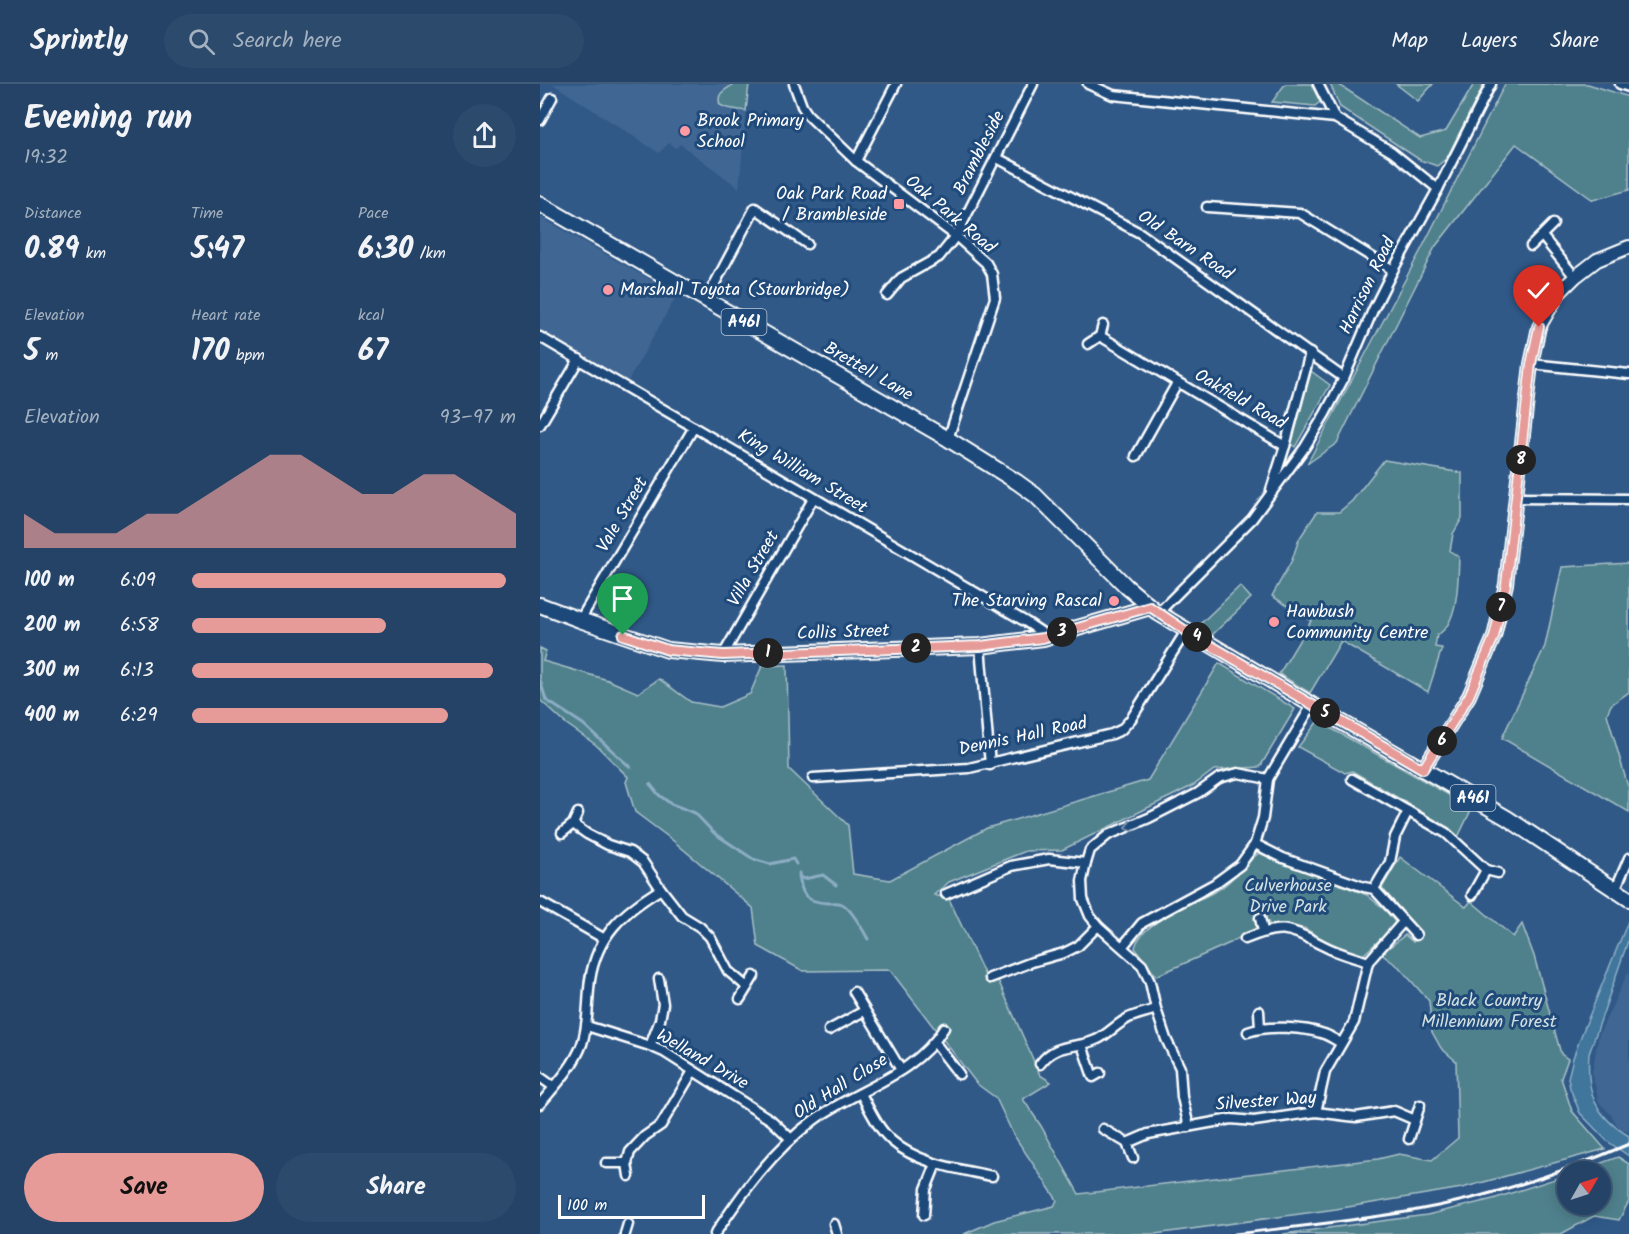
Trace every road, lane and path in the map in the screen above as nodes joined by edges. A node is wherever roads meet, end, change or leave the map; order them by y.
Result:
1 (794, 84) edge
2 (896, 84) edge
3 (1033, 84) edge
4 (1088, 84) edge
5 (1318, 84) edge
6 (1491, 84) edge
7 (1620, 84) edge
8 (1629, 87) edge
9 (552, 99) dead end
10 (1335, 118) junction
11 (540, 120) edge
12 (997, 158) junction
13 (856, 161) junction
14 (1438, 189) junction
15 (540, 204) edge
16 (1207, 207) dead end
17 (1553, 224) dead end
18 (956, 236) junction
19 (1542, 236) junction
20 (807, 244) dead end
21 (1531, 246) dead end
22 (1629, 247) edge
23 (1393, 270) junction
24 (1575, 277) junction
25 (887, 295) dead end
26 (706, 300) junction
27 (1102, 325) dead end
28 (1100, 336) junction
29 (540, 337) edge
30 (1088, 344) dead end
31 (1310, 352) junction
32 (579, 359) junction
33 (1531, 364) junction
34 (1629, 374) edge
35 (1344, 378) junction
36 (1177, 383) junction
37 (540, 425) edge
38 (694, 427) junction
39 (948, 439) junction
40 (1285, 446) junction
41 (1136, 456) dead end
42 (1517, 498) junction
43 (813, 499) junction
44 (1268, 499) junction
45 (1629, 499) edge
46 (540, 604) edge
47 (1154, 610) junction
48 (580, 620) junction
49 (1186, 631) junction
50 (1043, 638) junction
51 (980, 646) junction
52 (723, 655) junction
53 (1312, 705) junction
54 (990, 765) junction
55 (1423, 769) junction
56 (813, 778) dead end
57 (1268, 779) junction
58 (1352, 779) dead end
59 (1408, 811) junction
60 (578, 813) dead end
61 (573, 824) junction
62 (562, 833) dead end
63 (1255, 844) junction
64 (1629, 858) edge
65 (1086, 863) junction
66 (1486, 870) junction
67 (1498, 873) dead end
68 (661, 889) junction
69 (1374, 889) junction
70 (1615, 890) junction
71 (946, 894) dead end
72 (1472, 895) dead end
73 (1629, 899) edge
74 (540, 902) edge
75 (1260, 918) dead end
76 (1403, 922) junction
77 (1098, 926) junction
78 (1263, 931) junction
79 (1416, 935) dead end
80 (603, 938) junction
81 (1245, 939) dead end
82 (1123, 946) junction
83 (1368, 962) junction
84 (754, 976) dead end
85 (990, 978) dead end
86 (659, 979) dead end
87 (747, 987) junction
88 (854, 992) dead end
89 (740, 999) dead end
90 (1156, 1009) junction
91 (864, 1011) junction
92 (1259, 1011) dead end
93 (587, 1026) junction
94 (944, 1028) dead end
95 (1260, 1028) junction
96 (829, 1030) dead end
97 (1248, 1032) dead end
98 (935, 1043) junction
99 (1341, 1043) junction
100 (1082, 1045) junction
101 (650, 1046) junction
102 (1040, 1064) dead end
103 (901, 1070) junction
104 (693, 1071) junction
105 (1101, 1073) dead end
106 (959, 1074) dead end
107 (540, 1077) edge
108 (554, 1087) junction
109 (861, 1094) junction
110 (540, 1104) edge
111 (1420, 1105) dead end
112 (1316, 1112) junction
113 (1415, 1120) junction
114 (1189, 1126) junction
115 (1103, 1129) dead end
116 (791, 1139) junction
117 (1409, 1139) dead end
118 (1127, 1143) junction
119 (1133, 1158) dead end
120 (606, 1163) dead end
121 (627, 1163) junction
122 (936, 1164) junction
123 (629, 1176) dead end
124 (992, 1176) dead end
125 (924, 1215) dead end
126 (628, 1224) dead end
127 (834, 1224) dead end
128 (625, 1234) edge
129 (715, 1234) edge
130 (837, 1234) edge

1 - 13 street, Oak Park Road
2 - 13 street
3 - 12 street, Brambleside
4 - 10 street
5 - 10 street
6 - 14 street, Harrison Road
7 - 8 street
9 - 11 street
10 - 14 street
12 - 18 street, Brambleside
12 - 31 street, Old Barn Road
13 - 18 street, Oak Park Road
14 - 23 street, Harrison Road
15 - 26 main road, Brettell Lane / A461
16 - 23 street
17 - 19 street
18 - 25 street, Brambleside
18 - 39 street, Oak Park Road
19 - 21 street
19 - 24 street
20 - 26 street
22 - 24 street
23 - 35 street, Harrison Road
24 - 33 street
26 - 39 main road, Brettell Lane / A461
27 - 28 street
28 - 30 street
28 - 36 street, Oakfield Road
29 - 32 street, King William Street
31 - 35 street, Old Barn Road
31 - 40 street, Harrison Road
32 - 37 street
32 - 38 street, King William Street
33 - 34 street
33 - 42 street
35 - 44 street, Harrison Road
36 - 40 street, Oakfield Road
36 - 41 street, Oakfield Road
38 - 43 street, King William Street
38 - 48 street, Vale Street
39 - 47 main road, Brettell Lane / A461
40 - 44 street, Harrison Road
42 - 45 street
42 - 55 street
43 - 50 street, King William Street
43 - 52 street, Villa Street
44 - 47 street, Harrison Road
46 - 48 main road, Collis Street
47 - 49 main road, A461
47 - 50 main road, Collis Street
48 - 52 main road, Collis Street
49 - 53 main road, A461
49 - 54 street, Dennis Hall Road
50 - 51 main road, Collis Street
51 - 52 main road, Collis Street
51 - 54 street
53 - 55 main road, A461
53 - 57 street
54 - 56 street, Dennis Hall Road
55 - 70 main road, A461
57 - 63 street
57 -> 65 street
58 - 59 street
59 - 66 street
59 - 69 street
60 - 61 street
61 - 62 street
61 - 68 street
63 - 69 street
63 - 82 street
64 - 70 street
65 - 71 street
65 - 77 street
66 - 67 street
66 - 72 street
68 - 80 street
68 - 87 street
69 - 76 street
70 - 73 main road, A461
74 - 80 street
75 - 78 street
76 - 79 street
76 - 83 street
77 - 82 street
77 - 85 street
78 - 81 street
78 - 83 street
80 - 93 street
82 - 90 street
83 - 99 street
84 - 87 street
86 - 101 street
87 - 89 street
88 - 91 street
90 - 100 street
90 - 114 street
91 - 96 street
91 - 103 street
92 - 95 street
93 - 101 street, Welland Drive
93 - 108 street
94 - 98 street, Old Hall Close
95 - 97 street
95 - 99 street
98 - 103 street, Old Hall Close
98 - 106 street
99 - 112 street
100 - 102 street
100 - 105 street
101 - 104 street, Welland Drive
103 - 109 street, Old Hall Close
104 - 116 street, Welland Drive
104 - 121 street
107 - 108 street
108 - 110 street
109 - 116 street, Old Hall Close
109 - 122 street
111 - 113 street
112 - 113 street, Silvester Way
112 - 114 street, Silvester Way
113 - 117 street
114 - 118 street, Silvester Way
115 - 118 street
116 - 129 street, Old Hall Close
118 - 119 street
120 - 121 street
121 - 123 street
122 - 124 street
122 - 125 street
126 - 128 street
127 - 130 street

